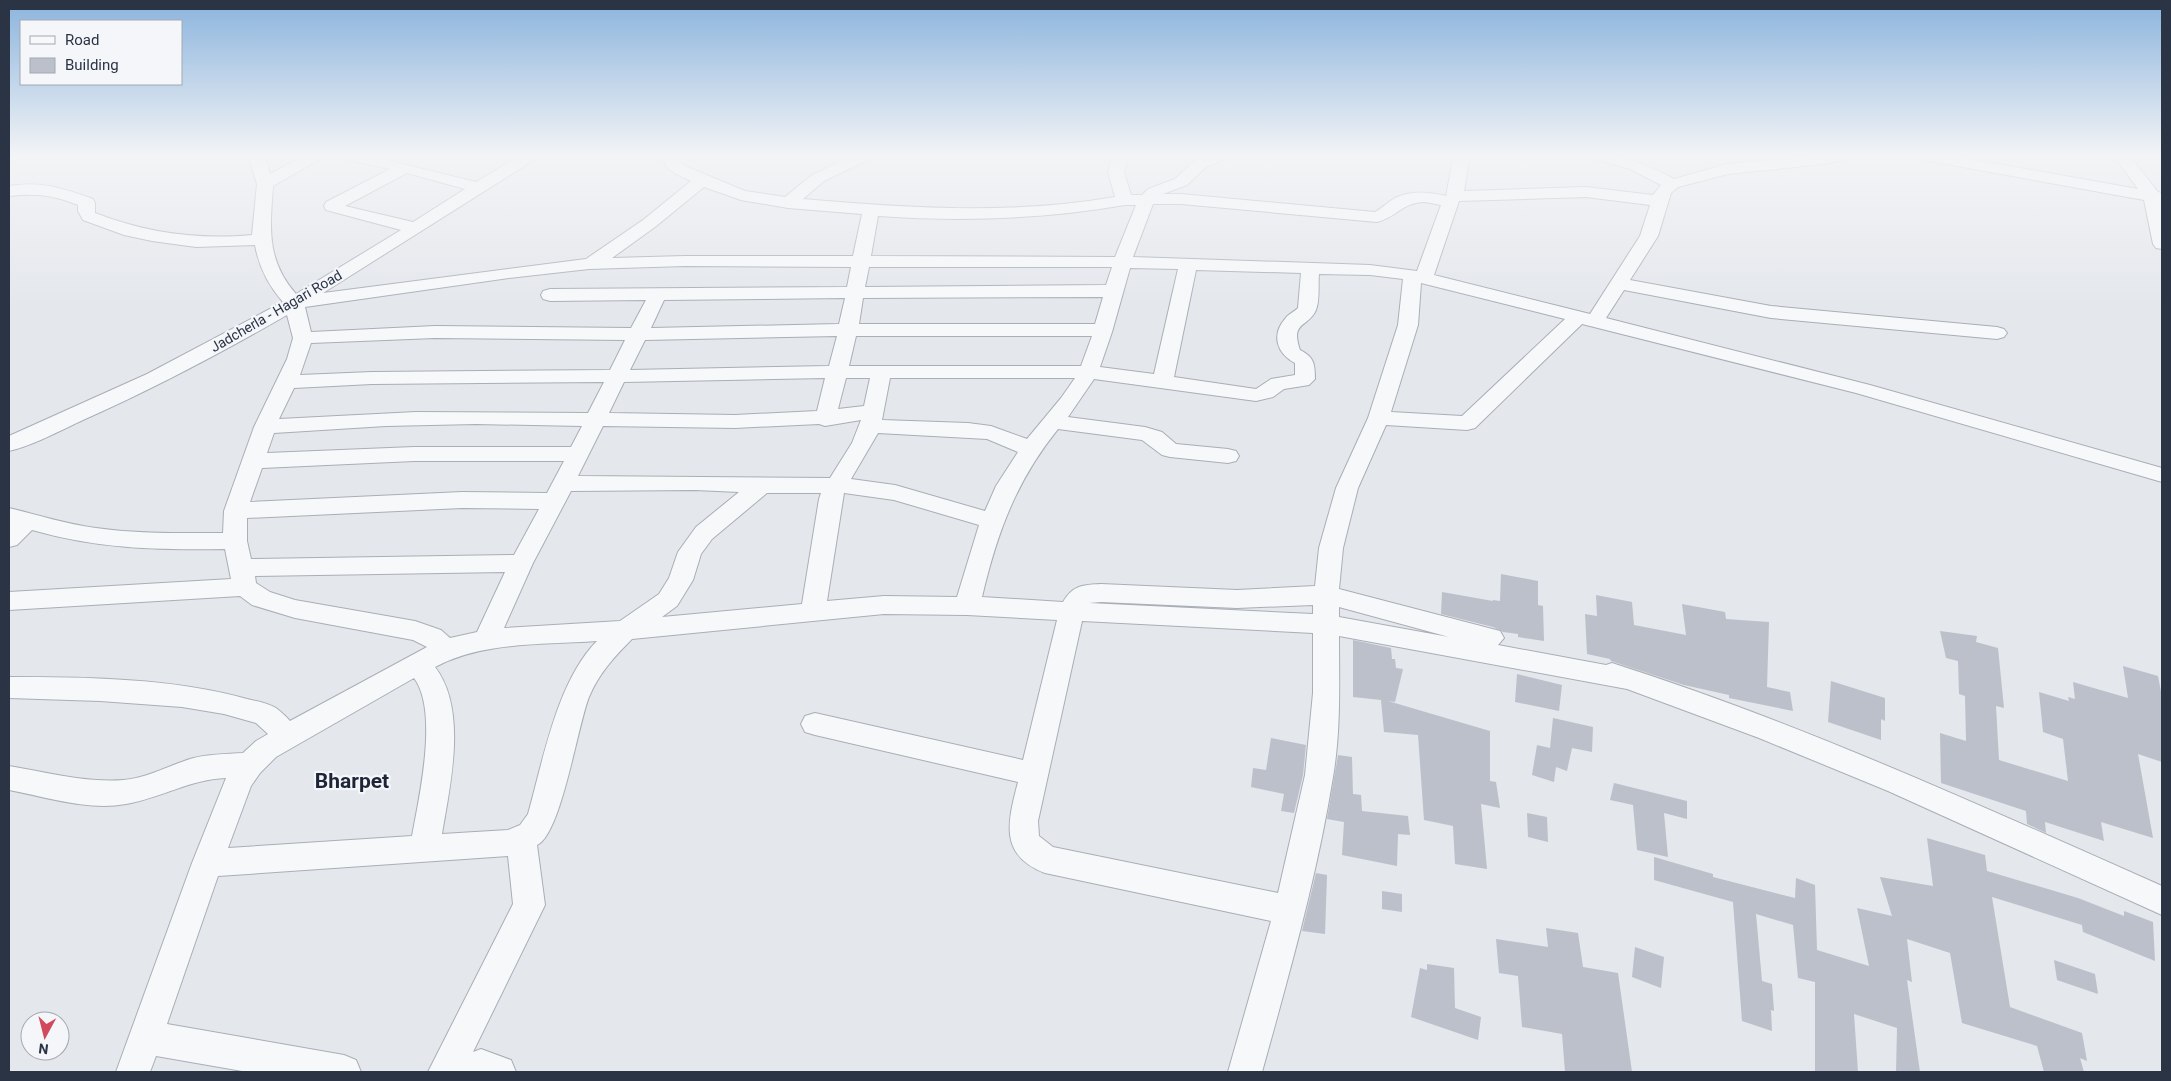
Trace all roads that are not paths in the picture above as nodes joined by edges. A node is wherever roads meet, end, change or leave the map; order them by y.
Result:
1 (87, 205) edge
2 (264, 205) edge
3 (333, 205) edge
4 (450, 205) edge
5 (674, 205) edge
6 (817, 205) edge
7 (1094, 205) edge
8 (1144, 205) edge
9 (1251, 205) edge
10 (1395, 205) edge
11 (1449, 205) edge
12 (1657, 205) edge
13 (2158, 205) edge
14 (871, 210) junction
15 (414, 228) junction
16 (262, 239) junction
17 (2162, 244) edge
18 (860, 262) junction
19 (1122, 262) junction
20 (589, 264) junction
21 (1188, 264) junction
22 (1310, 268) junction
23 (1418, 277) junction
24 (1618, 283) junction
25 (1114, 291) junction
26 (855, 292) junction
27 (658, 294) junction
28 (550, 295) dead end
29 (294, 303) junction
30 (1586, 319) junction
31 (848, 330) junction
32 (1103, 330) junction
33 (1997, 333) dead end
34 (638, 334) junction
35 (303, 338) junction
36 (837, 372) junction
37 (881, 372) junction
38 (1088, 372) junction
39 (617, 376) junction
40 (1163, 381) junction
41 (285, 382) junction
42 (825, 418) junction
43 (1379, 418) junction
44 (871, 419) junction
45 (594, 420) junction
46 (1054, 422) junction
47 (265, 427) junction
48 (9, 444) edge
49 (1031, 449) junction
50 (577, 454) junction
51 (1228, 456) dead end
52 (254, 461) junction
53 (2162, 474) edge
54 (835, 485) junction
55 (762, 486) junction
56 (558, 493) junction
57 (236, 511) junction
58 (18, 519) edge
59 (990, 520) junction
60 (9, 539) edge
61 (234, 541) junction
62 (522, 563) junction
63 (242, 578) junction
64 (9, 601) edge
65 (967, 606) junction
66 (1072, 610) junction
67 (1326, 610) junction
68 (813, 612) junction
69 (625, 630) junction
70 (486, 639) junction
71 (446, 649) junction
72 (418, 664) junction
73 (9, 687) edge
74 (815, 724) dead end
75 (288, 735) junction
76 (250, 765) junction
77 (1034, 774) junction
78 (9, 778) edge
79 (521, 838) junction
80 (425, 849) junction
81 (207, 863) junction
82 (2162, 901) edge
83 (1290, 910) junction
84 (146, 1037) junction
85 (133, 1072) edge
86 (344, 1072) edge
87 (445, 1072) edge
88 (469, 1072) edge
89 (499, 1072) edge
90 (1245, 1072) edge

1 - 16 street
2 - 16 street
3 - 15 street
4 - 15 street, Jadcherla - Hagari Road
5 - 20 street
6 - 14 street
7 - 14 street
8 - 19 street
9 - 10 street
11 - 23 street
12 - 24 street
13 - 17 street
14 - 18 street
15 - 29 street, Jadcherla - Hagari Road
16 - 29 street
18 - 19 street
18 - 20 street
18 - 26 street
19 - 21 street
19 - 25 street
20 - 29 street
21 - 22 street
21 - 40 street
22 - 23 street
22 - 40 street
23 - 30 street
23 - 43 street
24 - 30 street
24 - 33 street
25 - 26 street
25 - 32 street
26 - 27 street
26 - 31 street
27 - 28 street
27 - 34 street
29 - 35 street
29 - 48 street, Jadcherla - Hagari Road
30 - 43 street
30 - 53 street
31 - 32 street
31 - 34 street
31 - 36 street
32 - 38 street
34 - 35 street
34 - 39 street
35 - 41 street
36 - 37 street
36 - 39 street
36 - 42 street
37 - 38 street
37 - 44 street
38 - 40 street
38 - 46 street
39 - 41 street
39 - 45 street
41 - 47 street
42 - 44 street
42 - 45 street
43 - 67 street
44 - 49 street
44 - 54 street
45 - 47 street
45 - 50 street
46 - 49 street
46 - 51 street
47 - 52 street
49 - 59 street
50 - 52 street
50 - 56 street
52 - 57 street
54 - 55 street
54 - 59 street
54 - 68 street
55 - 56 street
55 - 69 street
56 - 57 street
56 - 62 street
57 - 61 street
58 - 60 street
58 - 61 street
59 - 65 street
61 - 63 street
62 - 63 street
62 - 70 street
63 - 64 street
63 - 71 street
65 - 66 street
65 - 68 street
66 - 67 street
66 - 77 street
67 - 82 street
67 - 83 street
68 - 69 street
69 - 70 street
69 - 79 street
70 - 71 street
71 - 72 street
72 - 75 street
72 - 80 street
73 - 75 street
74 - 77 street
75 - 76 street
76 - 78 street
76 - 81 street
77 - 83 street
79 - 80 street
79 - 87 street
80 - 81 street
81 - 84 street
83 - 90 street
84 - 85 street
84 - 86 street
88 - 89 street

